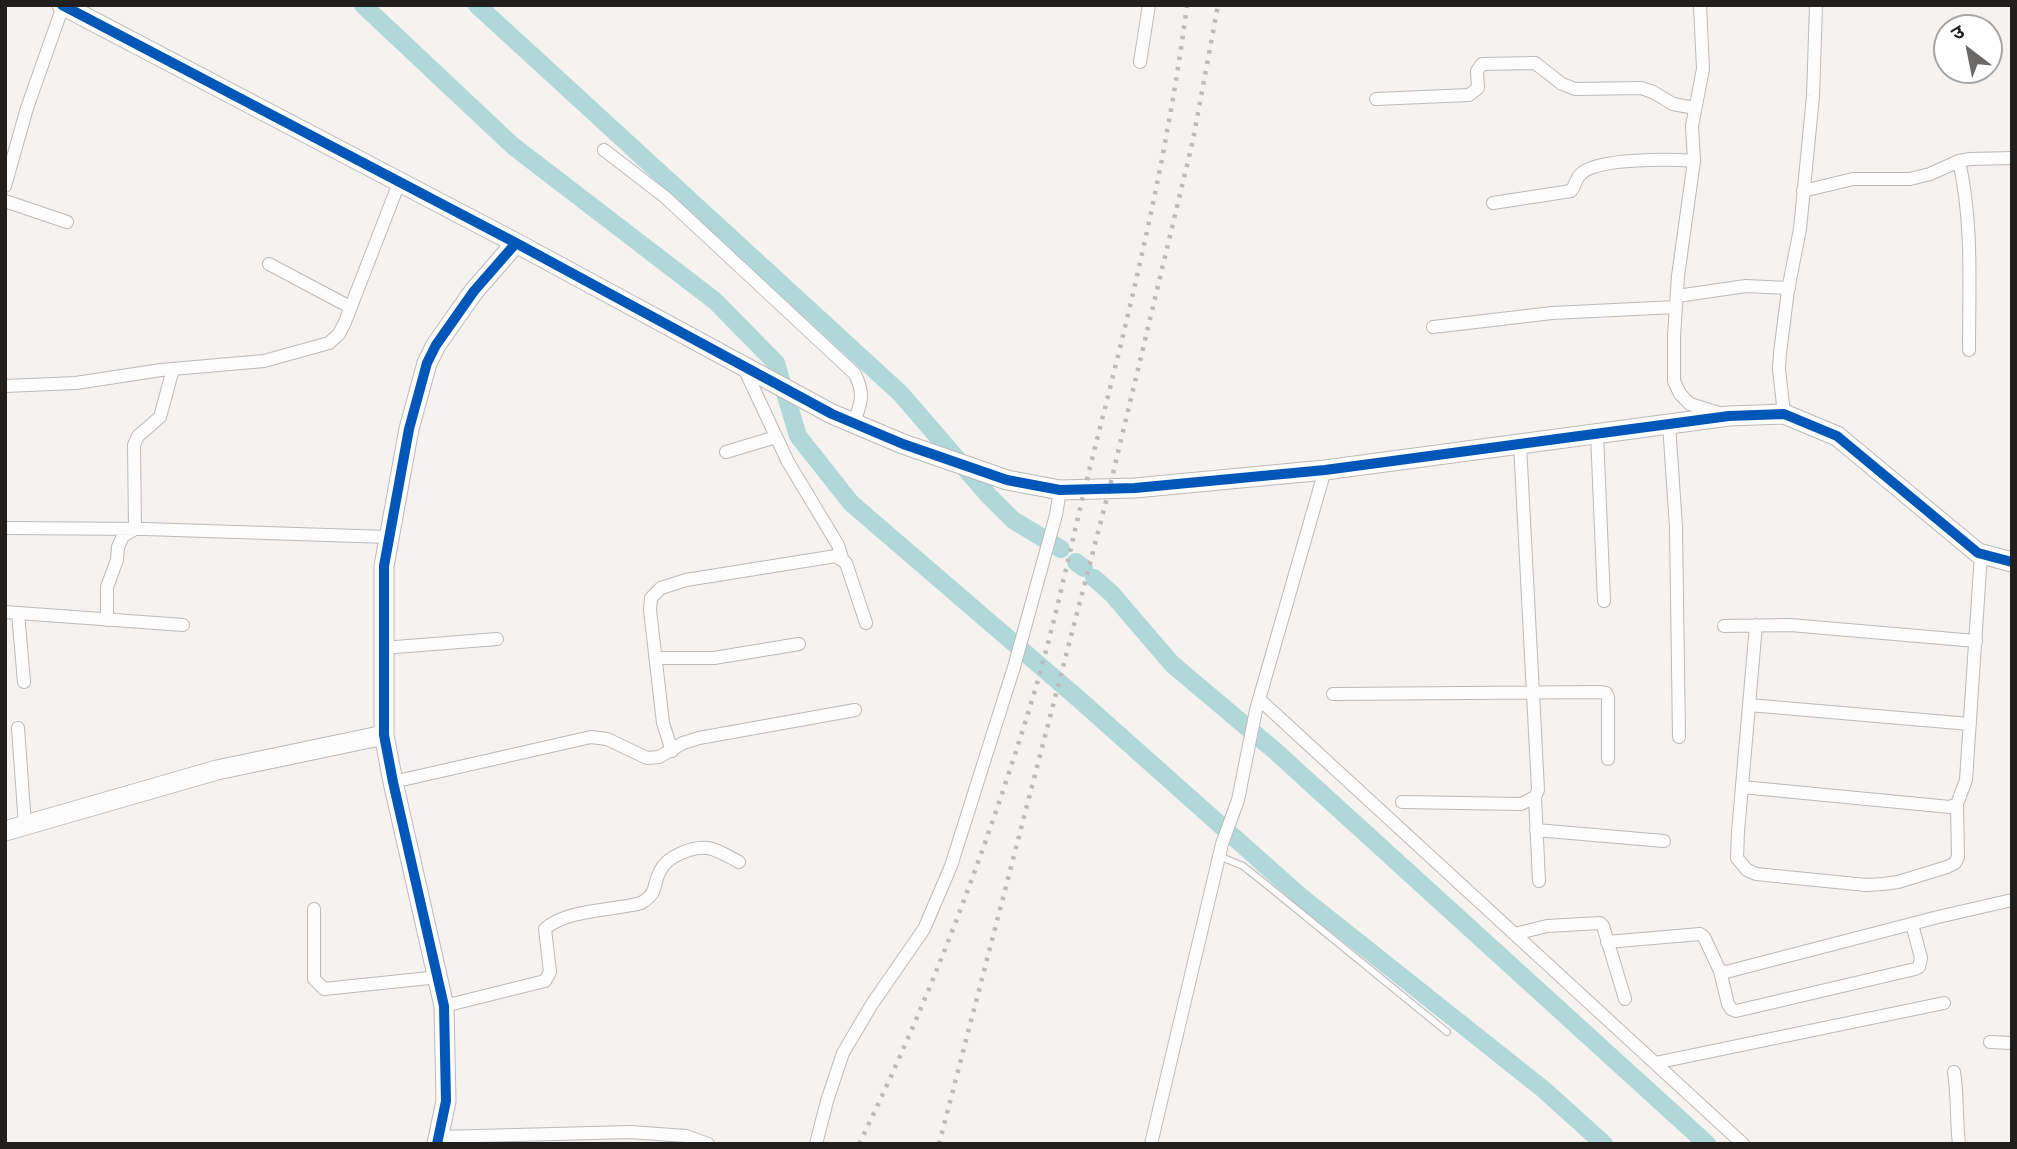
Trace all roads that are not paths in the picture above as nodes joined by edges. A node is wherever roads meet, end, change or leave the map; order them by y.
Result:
1 (1149, 5) edge
2 (1700, 5) edge
3 (1816, 5) edge
4 (62, 6) edge
5 (1140, 62) dead end
6 (1376, 99) dead end
7 (1695, 108) junction
8 (604, 150) dead end
9 (2012, 158) edge
10 (1694, 161) junction
11 (1959, 161) junction
12 (399, 183) junction
13 (5, 186) edge
14 (1803, 191) junction
15 (5, 201) edge
16 (1493, 203) dead end
17 (67, 222) dead end
18 (516, 243) junction
19 (269, 264) dead end
20 (1789, 288) junction
21 (1676, 302) junction
22 (350, 307) junction
23 (1433, 327) dead end
24 (1969, 350) dead end
25 (173, 369) junction
26 (749, 370) junction
27 (5, 386) edge
28 (1784, 414) junction
29 (1728, 416) junction
30 (855, 423) junction
31 (1669, 424) junction
32 (1597, 434) junction
33 (776, 437) junction
34 (1520, 444) junction
35 (726, 452) dead end
36 (1325, 470) junction
37 (1060, 490) junction
38 (5, 528) edge
39 (135, 529) junction
40 (388, 537) junction
41 (1981, 554) junction
42 (842, 558) junction
43 (2012, 562) edge
44 (1604, 601) dead end
45 (12, 613) edge
46 (107, 620) junction
47 (866, 624) dead end
48 (183, 625) dead end
49 (1756, 625) junction
50 (1724, 626) dead end
51 (497, 639) dead end
52 (1976, 641) junction
53 (799, 644) dead end
54 (383, 648) junction
55 (656, 658) junction
56 (24, 682) dead end
57 (1533, 691) junction
58 (1333, 694) dead end
59 (1258, 705) junction
60 (1749, 705) junction
61 (855, 710) dead end
62 (1970, 724) junction
63 (18, 728) dead end
64 (384, 736) junction
65 (1679, 737) dead end
66 (672, 751) junction
67 (1608, 759) dead end
68 (393, 782) junction
69 (1742, 787) junction
70 (1535, 797) junction
71 (1402, 802) dead end
72 (1957, 803) junction
73 (25, 825) junction
74 (1536, 830) junction
75 (5, 831) edge
76 (1664, 841) dead end
77 (1221, 850) junction
78 (739, 862) dead end
79 (1539, 881) dead end
80 (2012, 900) edge
81 (314, 909) dead end
82 (1912, 924) junction
83 (1515, 934) junction
84 (1607, 942) junction
85 (1720, 971) junction
86 (439, 977) junction
87 (1625, 999) dead end
88 (1944, 1003) dead end
89 (444, 1006) junction
90 (1447, 1032) dead end
91 (1990, 1042) dead end
92 (2012, 1043) edge
93 (1655, 1063) junction
94 (1954, 1072) dead end
95 (438, 1141) edge
96 (708, 1144) edge
97 (816, 1144) edge
98 (1151, 1144) edge
99 (1743, 1144) edge
100 (1959, 1144) edge

1 - 5 street
2 - 7 street
3 - 14 street
4 - 12 street
4 - 13 street
6 - 7 street
7 - 10 street
8 - 30 street
9 - 11 street
10 - 16 street
10 - 21 street
11 - 14 street
11 - 24 street
12 - 18 street
12 - 22 street
14 - 20 street
15 - 17 street
18 - 26 street
18 - 40 street
19 - 22 street
20 - 21 street
20 - 28 street
21 - 23 street
21 - 29 street
22 - 25 street
25 - 27 street
25 - 39 street
26 - 30 street
26 - 33 street
28 - 29 street
28 - 41 street
29 - 31 street
30 - 37 street
31 - 32 street
31 - 65 street
32 - 34 street
32 - 44 street
33 - 35 street
33 - 42 street
34 - 36 street
34 - 57 street
36 - 37 street
36 - 59 street
37 - 97 street
38 - 39 street
39 - 40 street
39 - 46 street
40 - 54 street
41 - 43 street
41 - 52 street
42 - 47 street
42 - 55 street
45 - 46 street
45 - 56 street
46 - 48 street
49 - 50 street
49 - 52 street
49 - 60 street
51 - 54 street
52 - 62 street
53 - 55 street
54 - 64 street
55 - 66 street
57 - 58 street
57 - 67 street
57 - 70 street
59 - 77 street
59 - 83 street
60 - 62 street
60 - 69 street
61 - 66 street
62 - 72 street
63 - 73 street
64 - 68 street
64 - 73 street
66 - 68 street
68 - 86 street
69 - 72 street
69 - 72 street
70 - 71 street
70 - 74 street
73 - 75 street
74 - 76 street
74 - 79 street
77 - 90 lane
77 - 98 street
78 - 89 street
80 - 82 street
81 - 86 street
82 - 85 street
82 - 85 street
83 - 84 street
83 - 93 street
84 - 85 street
84 - 87 street
86 - 89 street
88 - 93 street
89 - 95 street
91 - 92 street
93 - 99 street
94 - 100 street
95 - 96 street

